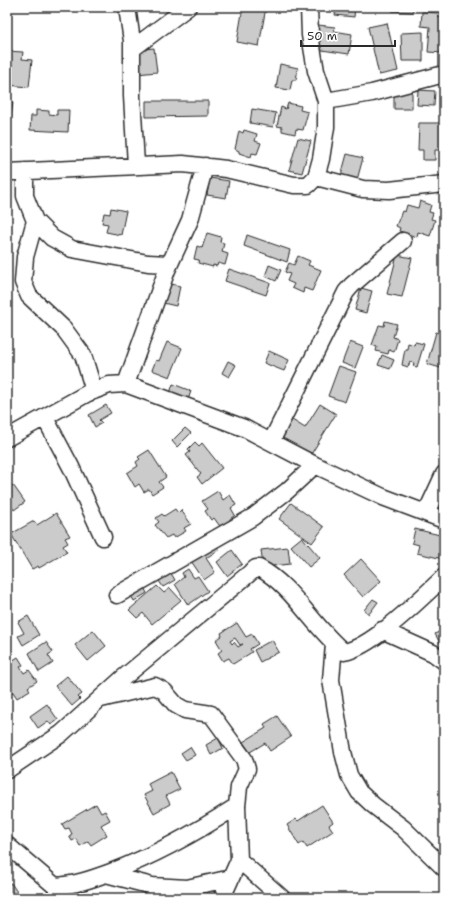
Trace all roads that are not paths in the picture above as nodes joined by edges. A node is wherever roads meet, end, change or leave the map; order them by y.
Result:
1 (127, 7) edge
2 (188, 7) edge
3 (309, 7) edge
4 (132, 49) junction
5 (444, 74) edge
6 (326, 101) junction
7 (136, 165) junction
8 (206, 166) junction
9 (25, 171) junction
10 (7, 172) edge
11 (316, 178) junction
12 (444, 184) edge
13 (35, 221) junction
14 (403, 241) dead end
15 (169, 264) junction
16 (126, 384) junction
17 (94, 391) junction
18 (45, 418) junction
19 (7, 438) edge
20 (271, 442) junction
21 (315, 465) junction
22 (444, 474) edge
23 (426, 513) junction
24 (444, 520) edge
25 (102, 537) dead end
26 (444, 577) edge
27 (118, 595) dead end
28 (382, 630) junction
29 (334, 644) junction
30 (444, 661) edge
31 (97, 700) junction
32 (7, 770) edge
33 (237, 806) junction
34 (7, 845) edge
35 (239, 860) junction
36 (444, 868) edge
37 (106, 874) junction
38 (231, 878) junction
39 (222, 898) edge
40 (282, 898) edge

1 - 4 street
2 - 4 street
3 - 6 street
4 - 7 street
5 - 6 street
6 - 11 street
7 - 8 street
7 - 9 street
8 - 11 street
8 - 15 street
9 - 10 street
9 - 13 street
11 - 12 street
13 - 15 street
13 - 17 street
14 - 20 street
15 - 16 street
16 - 17 street
16 - 20 street
17 - 18 street
18 - 19 street
18 - 25 street
20 - 21 street
21 - 23 street
21 - 27 street
22 - 23 street
23 - 24 street
26 - 28 street
28 - 29 street
28 - 30 street
29 - 31 street
29 - 36 street
31 - 32 street
31 - 33 street
33 - 35 street
33 - 37 street
34 - 37 street
35 - 38 street
35 - 40 street
37 - 38 street
38 - 39 street

